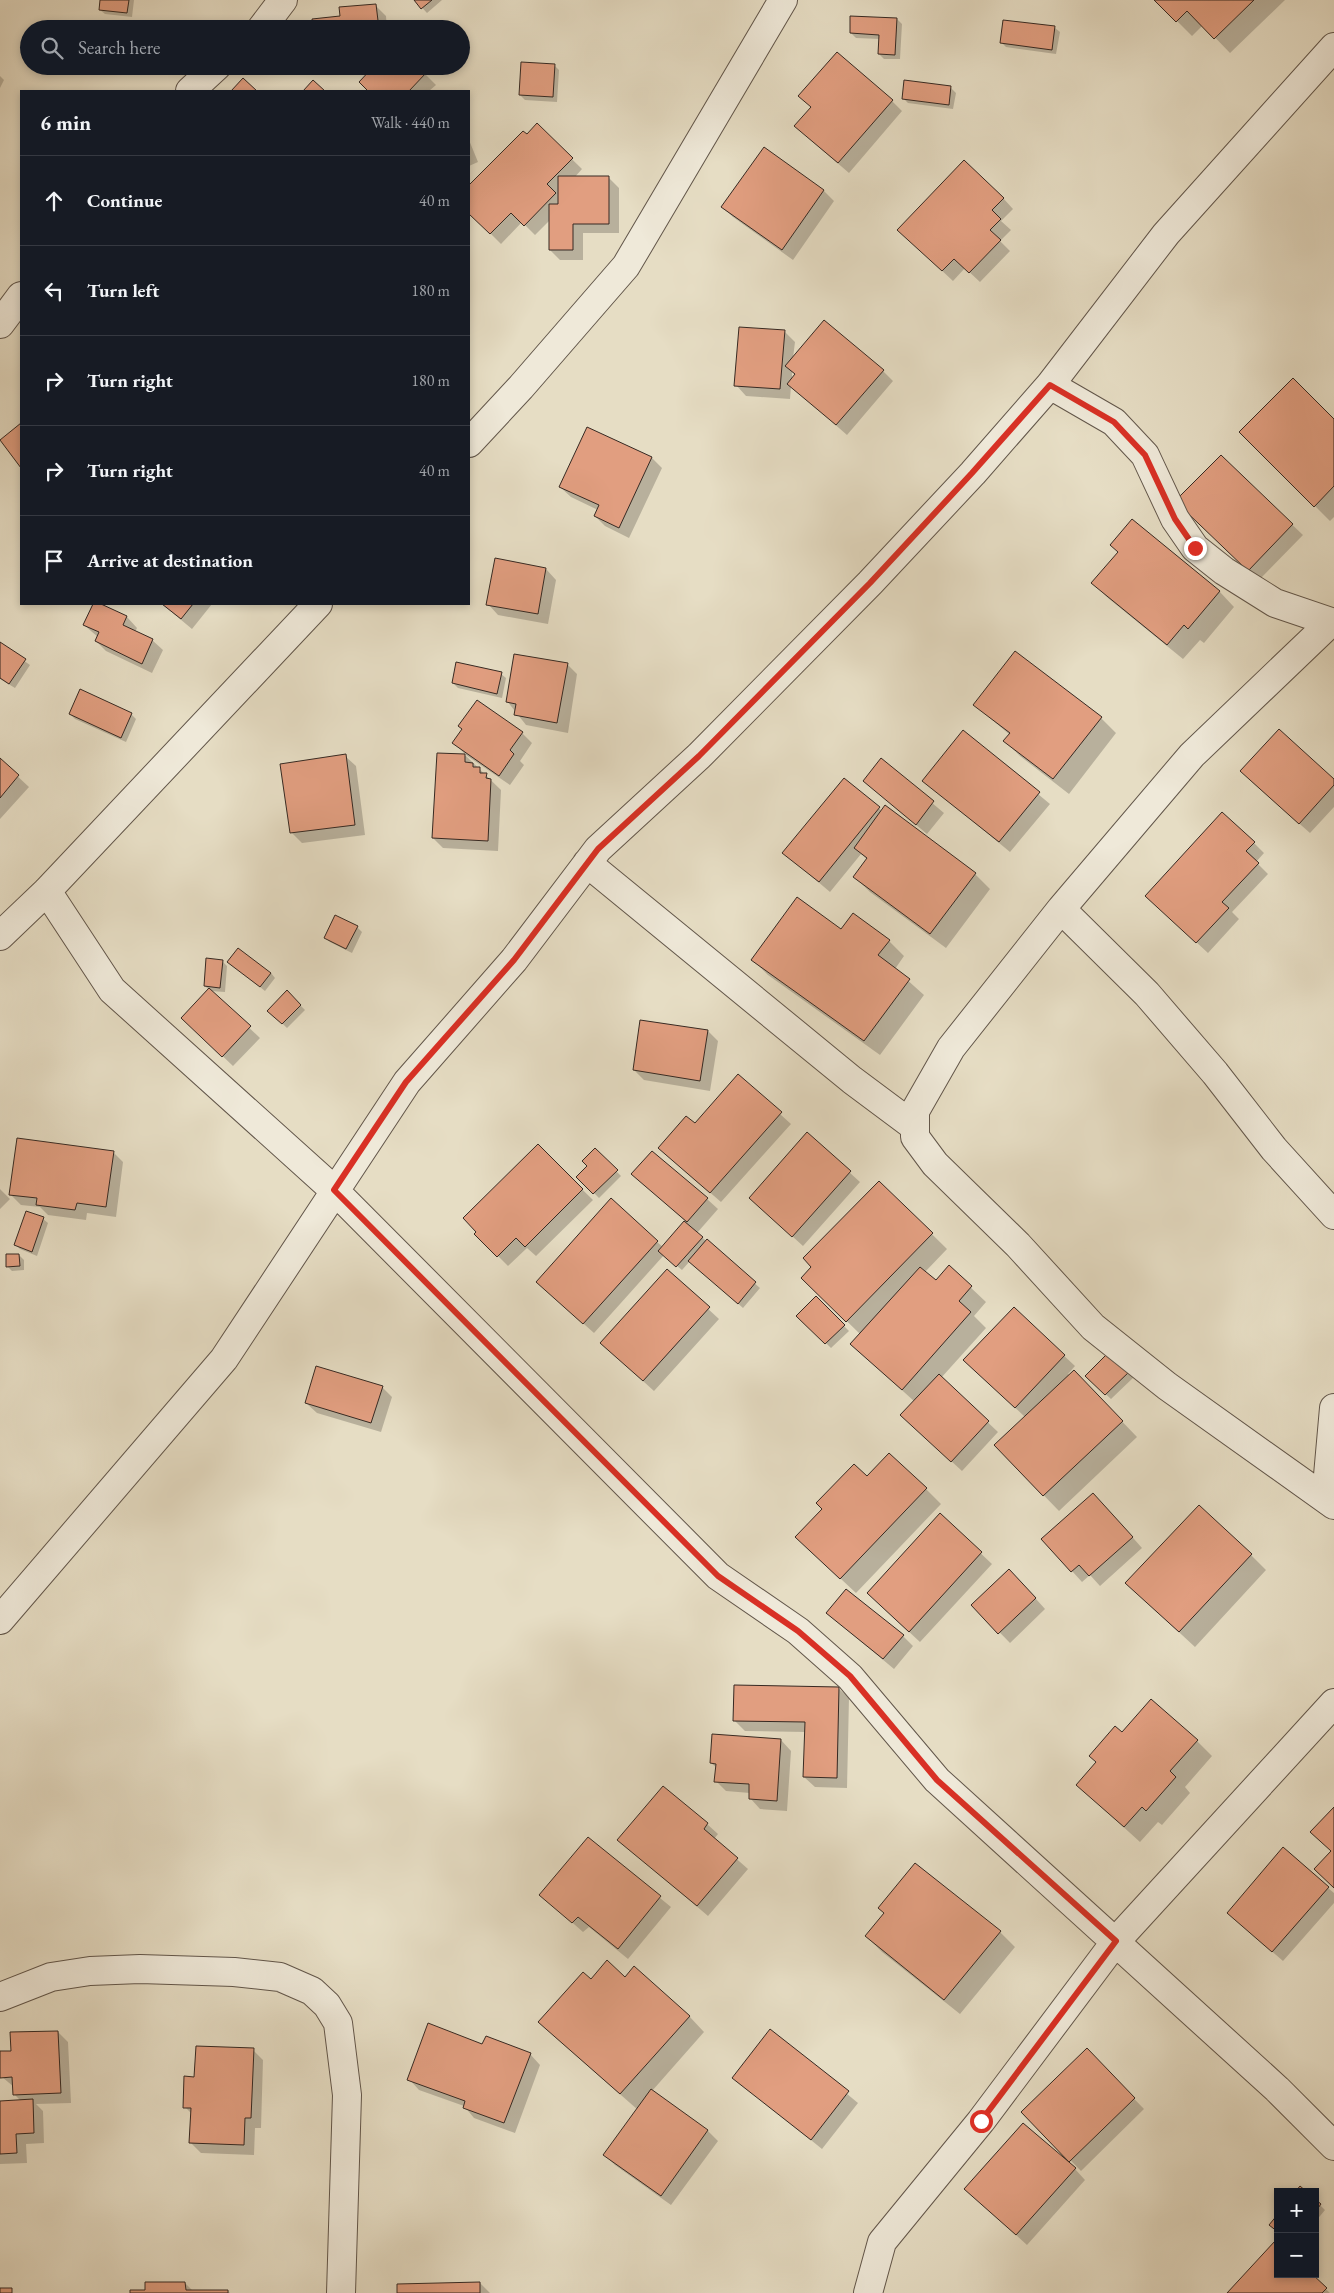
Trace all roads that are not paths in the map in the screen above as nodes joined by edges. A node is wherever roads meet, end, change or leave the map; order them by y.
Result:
1 (283, 0) edge
2 (783, 0) edge
3 (268, 20) edge
4 (1334, 47) edge
5 (208, 75) edge
6 (191, 90) edge
7 (20, 297) edge
8 (0, 324) edge
9 (1050, 385) junction
10 (470, 442) edge
11 (317, 605) edge
12 (1332, 622) edge
13 (588, 863) junction
14 (47, 891) junction
15 (1061, 909) junction
16 (0, 936) edge
17 (915, 1127) junction
18 (334, 1190) junction
19 (1334, 1215) edge
20 (1334, 1408) edge
21 (1330, 1502) edge
22 (0, 1620) edge
23 (1334, 1703) edge
24 (1116, 1941) junction
25 (0, 1998) edge
26 (1334, 2146) edge
27 (341, 2293) edge
28 (868, 2293) edge

1 - 3 street
2 - 10 street
4 - 9 street
5 - 6 street
7 - 8 street
9 - 12 street
9 - 13 street
11 - 14 street
12 - 15 street
13 - 17 street
13 - 18 street
14 - 16 street
14 - 18 street
15 - 17 street
15 - 19 street
17 - 21 street
18 - 22 street
18 - 24 street
20 - 21 street
23 - 24 street
24 - 26 street
24 - 28 street
25 - 27 street

